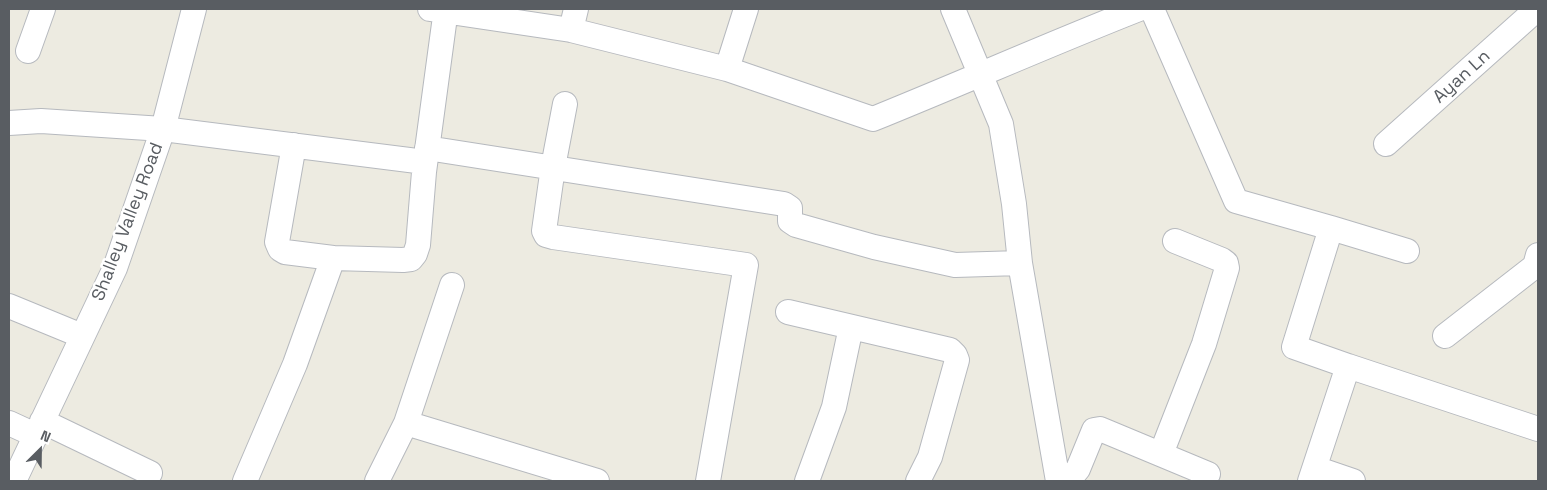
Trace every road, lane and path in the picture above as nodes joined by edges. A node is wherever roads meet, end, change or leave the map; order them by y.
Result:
1 (43, 9) edge
2 (194, 9) edge
3 (746, 9) edge
4 (953, 9) edge
5 (1139, 9) edge
6 (1152, 9) edge
7 (1537, 9) edge
8 (440, 10) edge
9 (574, 19) edge
10 (28, 51) dead end
11 (727, 69) junction
12 (981, 75) junction
13 (565, 104) dead end
14 (9, 123) edge
15 (164, 129) junction
16 (1386, 144) dead end
17 (294, 145) junction
18 (426, 155) junction
19 (553, 167) junction
20 (1331, 228) junction
21 (1174, 241) dead end
22 (1407, 251) dead end
23 (333, 258) junction
24 (1020, 262) junction
25 (1537, 263) edge
26 (452, 285) dead end
27 (9, 306) edge
28 (788, 312) dead end
29 (850, 327) junction
30 (82, 336) junction
31 (1445, 336) dead end
32 (1348, 366) junction
33 (9, 423) edge
34 (406, 424) junction
35 (39, 428) junction
36 (1538, 428) edge
37 (1161, 454) junction
38 (150, 473) dead end
39 (1208, 474) dead end
40 (1312, 475) edge
41 (14, 481) edge
42 (245, 481) edge
43 (377, 481) edge
44 (598, 481) edge
45 (708, 481) edge
46 (807, 481) edge
47 (918, 481) edge
48 (1058, 481) edge
49 (1068, 481) edge
50 (1353, 481) edge

1 - 10 street
2 - 15 street, Shalley Valley Road
3 - 11 street
4 - 12 street
5 - 12 street
6 - 20 street
7 - 16 street, Ayan Ln
8 - 9 street
8 - 18 street
9 - 11 street
11 - 12 street
12 - 24 street
13 - 19 street
14 - 15 street
15 - 17 street
15 - 30 street, Shalley Valley Road
17 - 18 street
17 - 23 street
18 - 19 street
18 - 23 street
19 - 24 street
19 - 45 street
20 - 22 street
20 - 32 street
21 - 37 street
23 - 42 street
24 - 48 street
25 - 31 street
26 - 34 street
27 - 30 street
28 - 29 street
29 - 46 street
29 - 47 street
30 - 35 street, Shalley Valley Road
32 - 36 street
32 - 40 street
33 - 35 street
34 - 43 street
34 - 44 street
35 - 38 street
35 - 41 street, Shalley Valley Road
37 - 39 street
37 - 49 street
40 - 50 street

